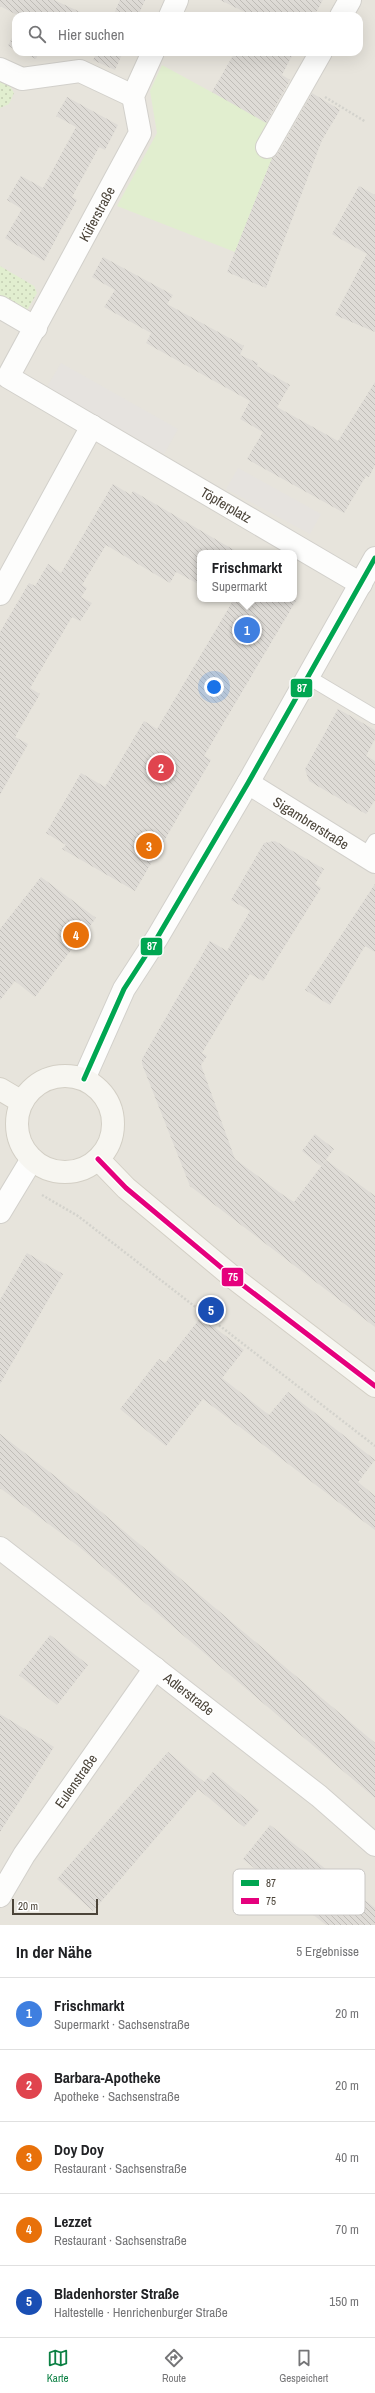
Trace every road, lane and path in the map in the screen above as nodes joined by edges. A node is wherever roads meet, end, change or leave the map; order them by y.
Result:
1 (177, 0) edge
2 (350, 0) edge
3 (172, 12) edge
4 (343, 12) edge
5 (151, 56) edge
6 (318, 56) edge
7 (0, 68) edge
8 (303, 83) junction
9 (133, 96) junction
10 (366, 122) dead end
11 (267, 147) dead end
12 (0, 307) edge
13 (36, 328) junction
14 (37, 404) joint
15 (92, 426) junction
16 (375, 558) edge
17 (360, 584) junction
18 (0, 594) edge
19 (308, 677) junction
20 (375, 717) edge
21 (248, 783) junction
22 (372, 853) edge
23 (84, 1079) junction
24 (0, 1089) edge
25 (22, 1102) junction
26 (32, 1159) junction
27 (98, 1159) junction
28 (18, 1181) junction
29 (0, 1212) edge
30 (375, 1386) edge
31 (375, 1446) edge
32 (0, 1548) edge
33 (155, 1668) junction
34 (375, 1844) edge
35 (0, 1896) edge

1 - 3 street
2 - 4 street
5 - 9 street
6 - 8 street
7 - 9 street
8 - 10 path
8 - 11 street
9 - 13 street, Küferstraße
12 - 13 street
13 - 14 street, Küferstraße
14 - 15 street, Töpferplatz
15 - 17 street, Töpferplatz
15 - 18 street
16 - 17 street
17 - 19 street
19 - 20 lane
19 - 21 street
21 - 22 street, Sigambrerstraße
21 - 23 street
23 - 25 main road
23 - 27 main road
24 - 25 main road
25 - 26 main road
26 - 27 main road
26 - 28 street
27 - 30 main road
28 - 29 street
28 - 31 path
32 - 33 street, Adlerstraße
33 - 34 street, Adlerstraße
33 - 35 street, Eulenstraße

